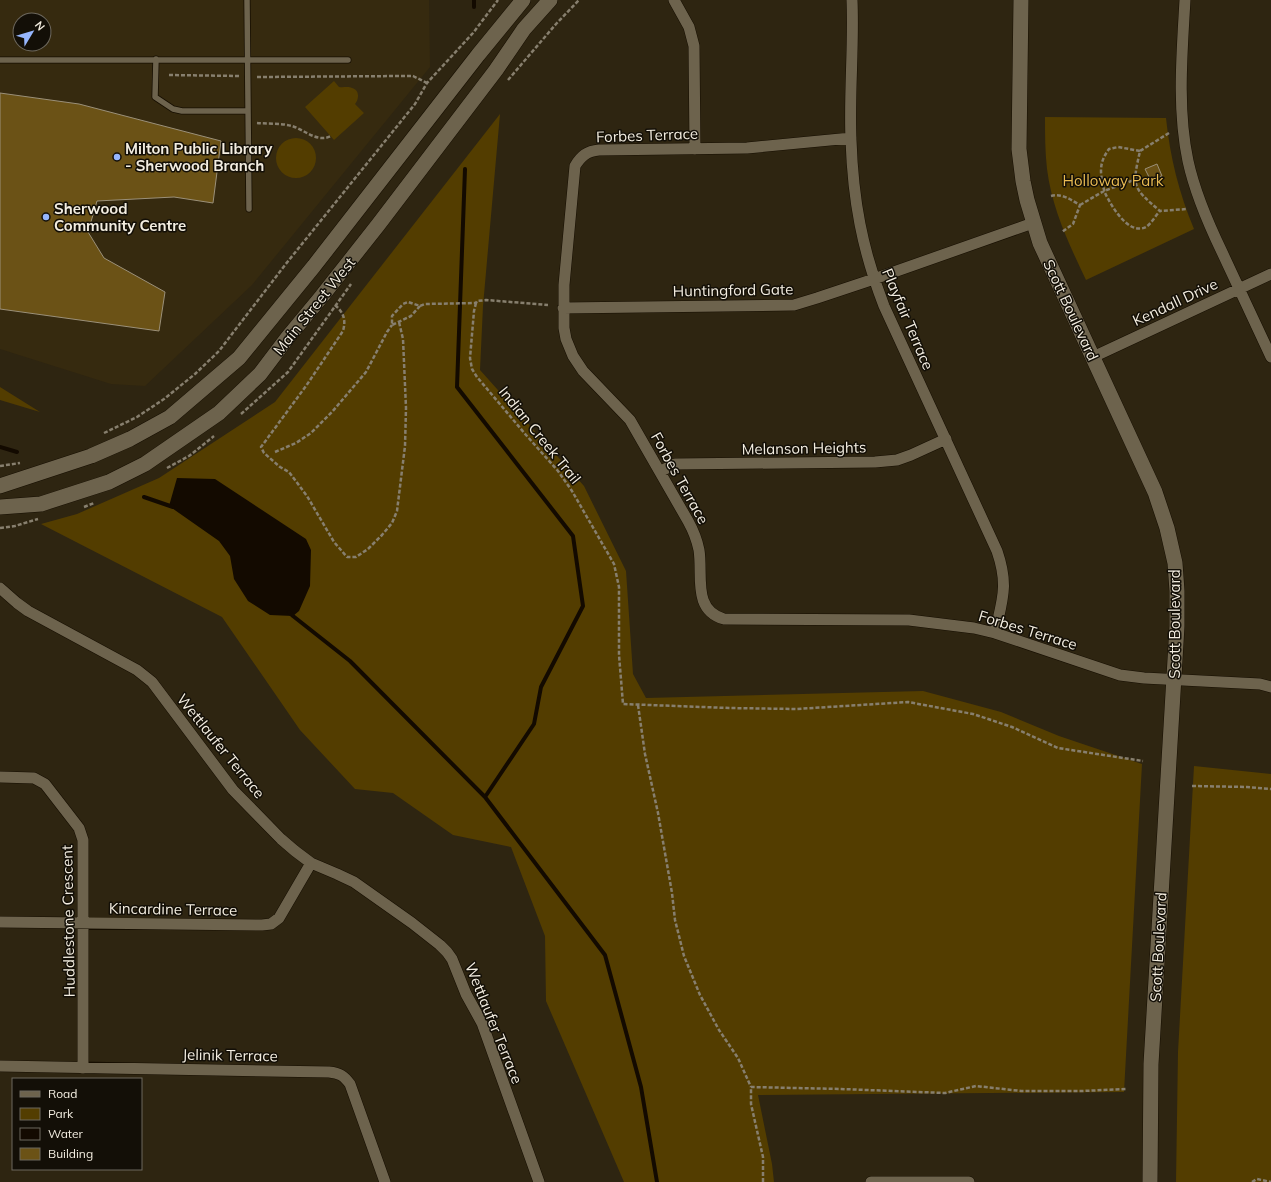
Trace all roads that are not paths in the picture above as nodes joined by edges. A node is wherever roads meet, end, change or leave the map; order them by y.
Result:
1 (247, 0) edge
2 (523, 0) edge
3 (550, 0) edge
4 (674, 0) edge
5 (852, 0) edge
6 (1021, 0) edge
7 (1185, 0) edge
8 (156, 59) junction
9 (248, 59) junction
10 (0, 60) edge
11 (348, 60) dead end
12 (248, 111) junction
13 (851, 138) junction
14 (695, 149) junction
15 (249, 209) dead end
16 (1033, 223) junction
17 (1271, 274) edge
18 (874, 279) junction
19 (1239, 288) junction
20 (563, 308) junction
21 (1092, 357) junction
22 (1271, 357) edge
23 (946, 439) junction
24 (661, 472) junction
25 (0, 486) edge
26 (0, 507) edge
27 (0, 588) edge
28 (995, 633) junction
29 (1174, 680) junction
30 (1271, 687) edge
31 (0, 777) edge
32 (312, 863) junction
33 (0, 922) edge
34 (84, 923) junction
35 (0, 1066) edge
36 (83, 1068) junction
37 (385, 1182) edge
38 (539, 1182) edge
39 (871, 1182) edge
40 (969, 1182) edge
41 (1150, 1182) edge

1 - 9 lane
2 - 25 main road, Main Street West
3 - 26 main road, Main Street West
4 - 14 street
5 - 13 street, Playfair Terrace
6 - 16 main road, Scott Boulevard
7 - 19 street
8 - 9 lane
8 - 10 lane
8 - 12 lane
9 - 11 lane
9 - 12 lane
12 - 15 lane
13 - 14 street, Forbes Terrace
13 - 18 street, Playfair Terrace
14 - 20 street, Forbes Terrace
16 - 18 street, Huntingford Gate
16 - 21 main road, Scott Boulevard
17 - 19 street, Kendall Drive
18 - 20 street, Huntingford Gate
18 - 23 street, Playfair Terrace
19 - 21 street, Kendall Drive
19 - 22 street
20 - 24 street, Forbes Terrace
21 - 29 main road, Scott Boulevard
23 - 24 street, Melanson Heights
23 - 28 street, Playfair Terrace
24 - 28 street, Forbes Terrace
27 - 32 street, Wettlaufer Terrace
28 - 29 street, Forbes Terrace
29 - 30 street, Forbes Terrace
29 - 41 main road, Scott Boulevard
31 - 34 street, Huddlestone Crescent
32 - 34 street, Kincardine Terrace
32 - 38 street, Wettlaufer Terrace
33 - 34 street, Kincardine Terrace
34 - 36 street, Huddlestone Crescent
35 - 36 street, Jelinik Terrace
36 - 37 street, Jelinik Terrace
39 - 40 street

